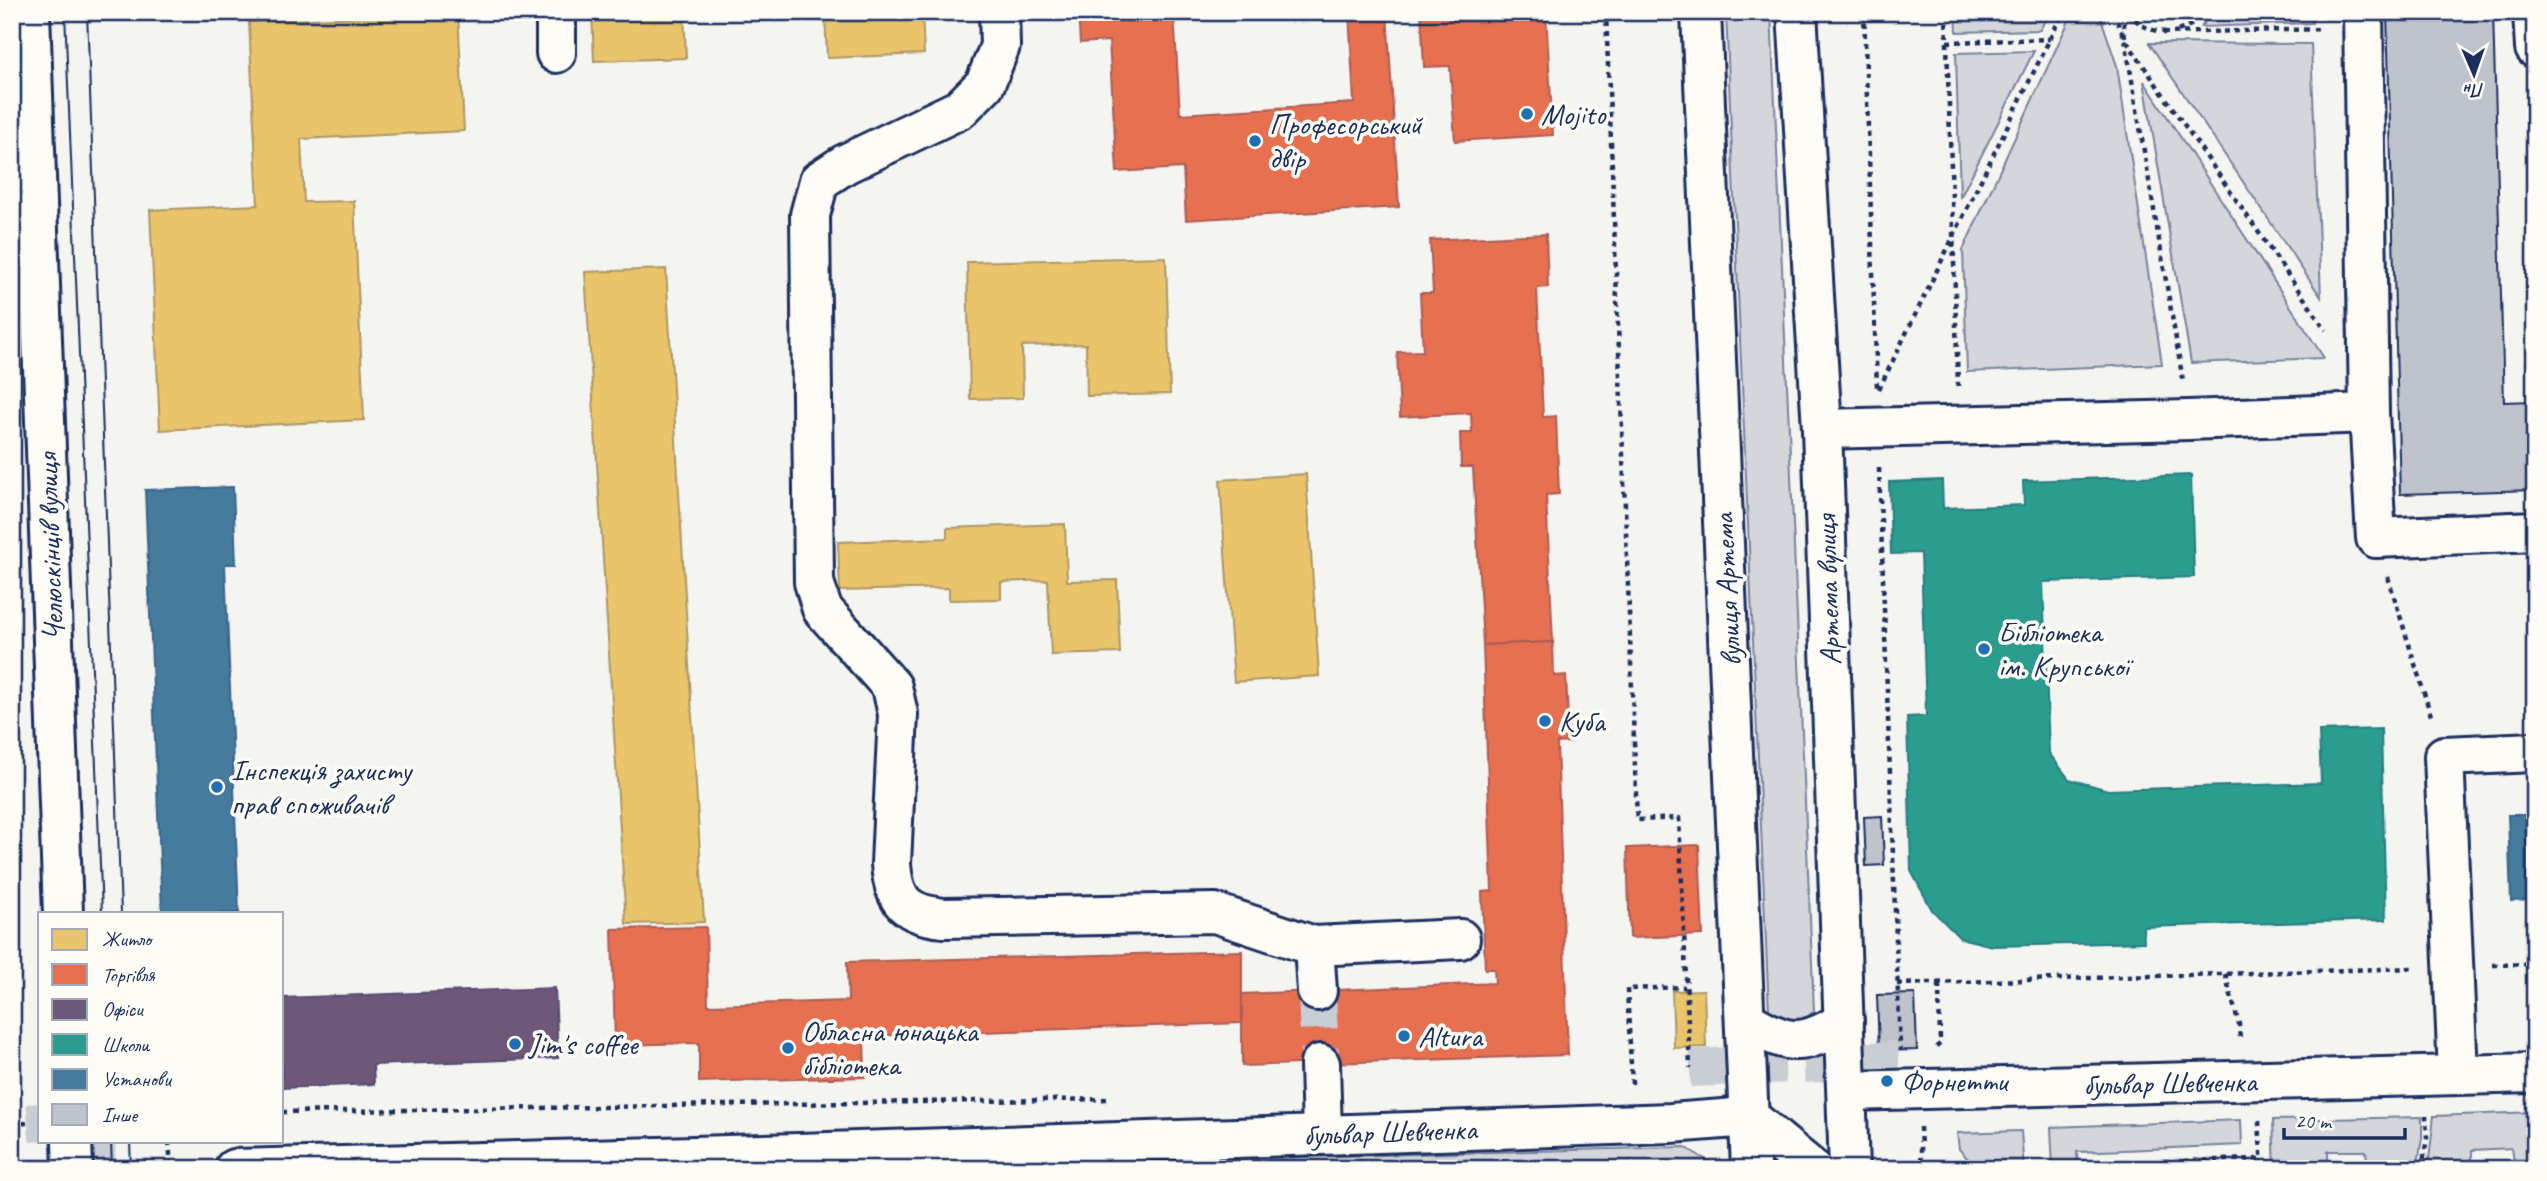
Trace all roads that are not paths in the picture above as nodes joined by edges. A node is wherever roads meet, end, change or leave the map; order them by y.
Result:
1 (30, 12) edge
2 (556, 12) edge
3 (999, 12) edge
4 (1701, 12) edge
5 (1797, 12) edge
6 (2533, 12) edge
7 (2363, 20) edge
8 (2535, 48) edge
9 (556, 53) dead end
10 (2370, 413) junction
11 (1822, 429) junction
12 (2535, 531) edge
13 (2535, 752) edge
14 (63, 912) edge
15 (1460, 939) dead end
16 (1314, 946) junction
17 (1317, 991) tunnel mouth
18 (1745, 1020) junction
19 (1844, 1021) junction
20 (1320, 1064) tunnel mouth
21 (2535, 1073) edge
22 (2458, 1074) junction
23 (1848, 1091) junction
24 (1749, 1118) junction
25 (1322, 1134) junction
26 (72, 1142) edge
27 (73, 1169) edge
28 (234, 1169) edge
29 (1751, 1169) edge
30 (1812, 1169) edge
31 (1849, 1169) edge

1 - 14 main road, Челюскінців вулиця
2 - 9 main road
3 - 16 main road
4 - 18 main road, вулиця Артема
5 - 11 main road, Артема вулиця
6 - 8 main road
7 - 10 main road
10 - 11 main road
10 - 12 main road
11 - 19 main road, Артема вулиця
13 - 22 main road
15 - 16 main road
16 - 17 main road
18 - 19 main road
18 - 24 main road, вулиця Артема
19 - 23 main road, Артема вулиця
20 - 25 main road
21 - 22 main road, бульвар Шевченка
22 - 23 main road, бульвар Шевченка
23 - 31 main road, Артема вулиця
24 - 25 main road, бульвар Шевченка
24 - 29 main road, вулиця Артема
24 - 30 main road
25 - 28 main road, бульвар Шевченка
26 - 27 main road

